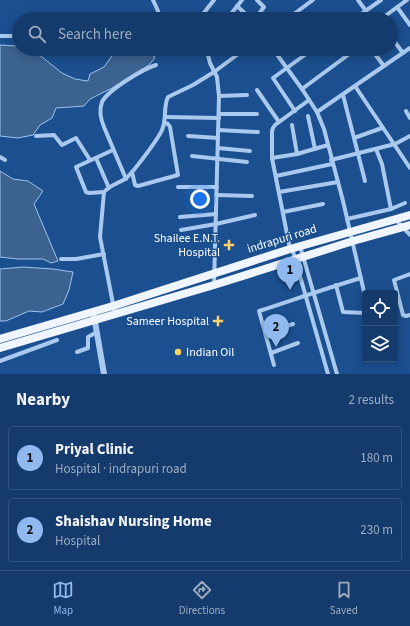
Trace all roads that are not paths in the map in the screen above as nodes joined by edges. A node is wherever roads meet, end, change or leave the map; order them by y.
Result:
1 (153, 0) edge
2 (214, 0) edge
3 (242, 0) edge
4 (257, 0) edge
5 (313, 0) edge
6 (358, 0) edge
7 (381, 0) edge
8 (406, 0) edge
9 (237, 6) junction
10 (397, 8) junction
11 (366, 11) joint
12 (158, 12) edge
13 (205, 12) edge
14 (232, 12) edge
15 (243, 12) edge
16 (261, 12) edge
17 (297, 12) edge
18 (391, 12) edge
19 (410, 25) edge
20 (0, 36) edge
21 (12, 36) edge
22 (398, 46) edge
23 (410, 48) edge
24 (403, 53) junction
25 (208, 56) edge
26 (235, 56) edge
27 (278, 56) edge
28 (303, 56) edge
29 (347, 56) edge
30 (376, 56) edge
31 (156, 66) dead end
32 (384, 66) junction
33 (287, 68) junction
34 (214, 72) junction
35 (355, 86) junction
36 (302, 89) junction
37 (257, 90) dead end
38 (247, 95) dead end
39 (342, 95) junction
40 (219, 96) junction
41 (309, 100) junction
42 (295, 111) junction
43 (406, 111) dead end
44 (317, 112) junction
45 (257, 114) dead end
46 (219, 116) junction
47 (308, 116) dead end
48 (165, 118) junction
49 (410, 118) edge
50 (279, 122) junction
51 (165, 123) junction
52 (292, 125) dead end
53 (382, 128) junction
54 (218, 130) junction
55 (258, 132) dead end
56 (36, 136) dead end
57 (188, 136) dead end
58 (410, 136) edge
59 (218, 138) junction
60 (354, 138) junction
61 (395, 144) junction
62 (328, 145) junction
63 (218, 148) junction
64 (315, 149) junction
65 (376, 149) junction
66 (114, 150) junction
67 (250, 150) dead end
68 (358, 153) junction
69 (297, 154) junction
70 (192, 156) dead end
71 (0, 157) edge
72 (96, 158) junction
73 (272, 158) junction
74 (217, 159) junction
75 (5, 160) dead end
76 (90, 160) junction
77 (247, 162) dead end
78 (332, 162) junction
79 (410, 168) edge
80 (132, 172) junction
81 (276, 176) junction
82 (126, 178) junction
83 (365, 181) dead end
84 (338, 182) junction
85 (178, 187) dead end
86 (216, 187) junction
87 (109, 188) junction
88 (104, 192) junction
89 (279, 192) junction
90 (216, 195) junction
91 (252, 196) dead end
92 (405, 203) dead end
93 (322, 204) dead end
94 (391, 209) junction
95 (283, 212) junction
96 (216, 214) junction
97 (410, 214) edge
98 (255, 215) dead end
99 (180, 217) dead end
100 (347, 219) junction
101 (395, 219) junction
102 (216, 224) junction
103 (406, 226) edge
104 (181, 230) dead end
105 (350, 232) junction
106 (410, 235) edge
107 (353, 241) junction
108 (294, 247) junction
109 (104, 254) junction
110 (300, 258) junction
111 (61, 260) dead end
112 (215, 272) junction
113 (410, 274) edge
114 (361, 278) junction
115 (214, 285) junction
116 (336, 285) junction
117 (364, 290) edge
118 (314, 292) junction
119 (306, 296) junction
120 (114, 310) junction
121 (362, 314) edge
122 (410, 315) edge
123 (94, 316) junction
124 (292, 324) dead end
125 (97, 332) junction
126 (265, 333) junction
127 (0, 339) edge
128 (57, 340) dead end
129 (298, 343) dead end
130 (0, 348) edge
131 (77, 352) dead end
132 (271, 353) junction
133 (0, 361) edge
134 (274, 365) dead end
135 (104, 374) edge
136 (328, 374) edge
137 (337, 374) edge

1 - 12 street
2 - 13 street
3 - 9 street
4 - 16 street
5 - 17 street
6 - 11 street
7 - 11 street
8 - 10 street
9 - 14 street
9 - 15 street
10 - 18 street
10 - 19 street
20 - 21 street
22 - 24 street
23 - 24 street
24 - 32 street
25 - 34 street
26 - 34 street
27 - 33 street
28 - 33 street
29 - 36 street
30 - 32 street
31 - 66 street
32 - 35 street
33 - 36 street
33 - 42 street
34 - 40 street
34 - 48 street
35 - 39 street
35 - 53 street
36 - 41 street
37 - 50 street
38 - 40 street
39 - 44 street
39 - 60 street
40 - 46 street
41 - 42 street
41 - 44 street
42 - 50 street
43 - 49 street
44 - 62 street
45 - 46 street
46 - 48 street
46 - 54 street
47 - 64 street
48 - 51 street
50 - 73 street
51 - 80 street
51 - 80 street
52 - 69 street
53 - 60 street
53 - 61 street
54 - 55 street
54 - 59 street
56 - 76 street
57 - 59 street
58 - 61 street
59 - 63 street
60 - 68 street
61 - 65 street
61 - 79 street
62 - 64 street
62 - 78 street
63 - 67 street
63 - 74 street
64 - 69 street
65 - 68 street
65 - 94 street
66 - 72 street
66 - 82 street
68 - 78 street
68 - 83 street
69 - 73 street
70 - 74 street
71 - 75 street
72 - 76 street
72 - 87 street
73 - 81 street
74 - 77 street
74 - 86 street
76 - 88 street
78 - 81 street
78 - 84 street
80 - 82 street
81 - 89 street
82 - 87 street
84 - 89 street
84 - 100 street
85 - 86 street
86 - 90 street
87 - 88 street
88 - 109 street
89 - 95 street
90 - 91 street
90 - 96 street
92 - 94 street
93 - 95 street
94 - 100 street
95 - 108 street
96 - 99 street
96 - 102 street
97 - 101 main road, indrapuri road
98 - 102 street
100 - 105 street
101 - 103 street
101 - 105 main road, indrapuri road
102 - 104 street
102 - 112 street
103 - 106 street
103 - 107 main road, indrapuri road
105 - 107 street
105 - 108 main road, indrapuri road
107 - 110 main road, indrapuri road
107 - 114 street
108 - 110 street
108 - 110 street
108 - 112 main road, indrapuri road
109 - 111 street
109 - 120 street
110 - 115 main road, indrapuri road
110 - 118 street
110 - 119 street
112 - 115 street
112 - 120 main road, indrapuri road
113 - 122 street
114 - 116 street
114 - 117 street
115 - 120 main road, indrapuri road
116 - 118 street
116 - 121 street
118 - 119 street
118 - 137 street
119 - 126 street
119 - 136 street
120 - 123 main road, indrapuri road
123 - 125 street
123 - 127 main road
123 - 130 main road
124 - 126 street
125 - 131 street
125 - 135 street
126 - 132 street
128 - 133 street
129 - 132 street
132 - 134 street

